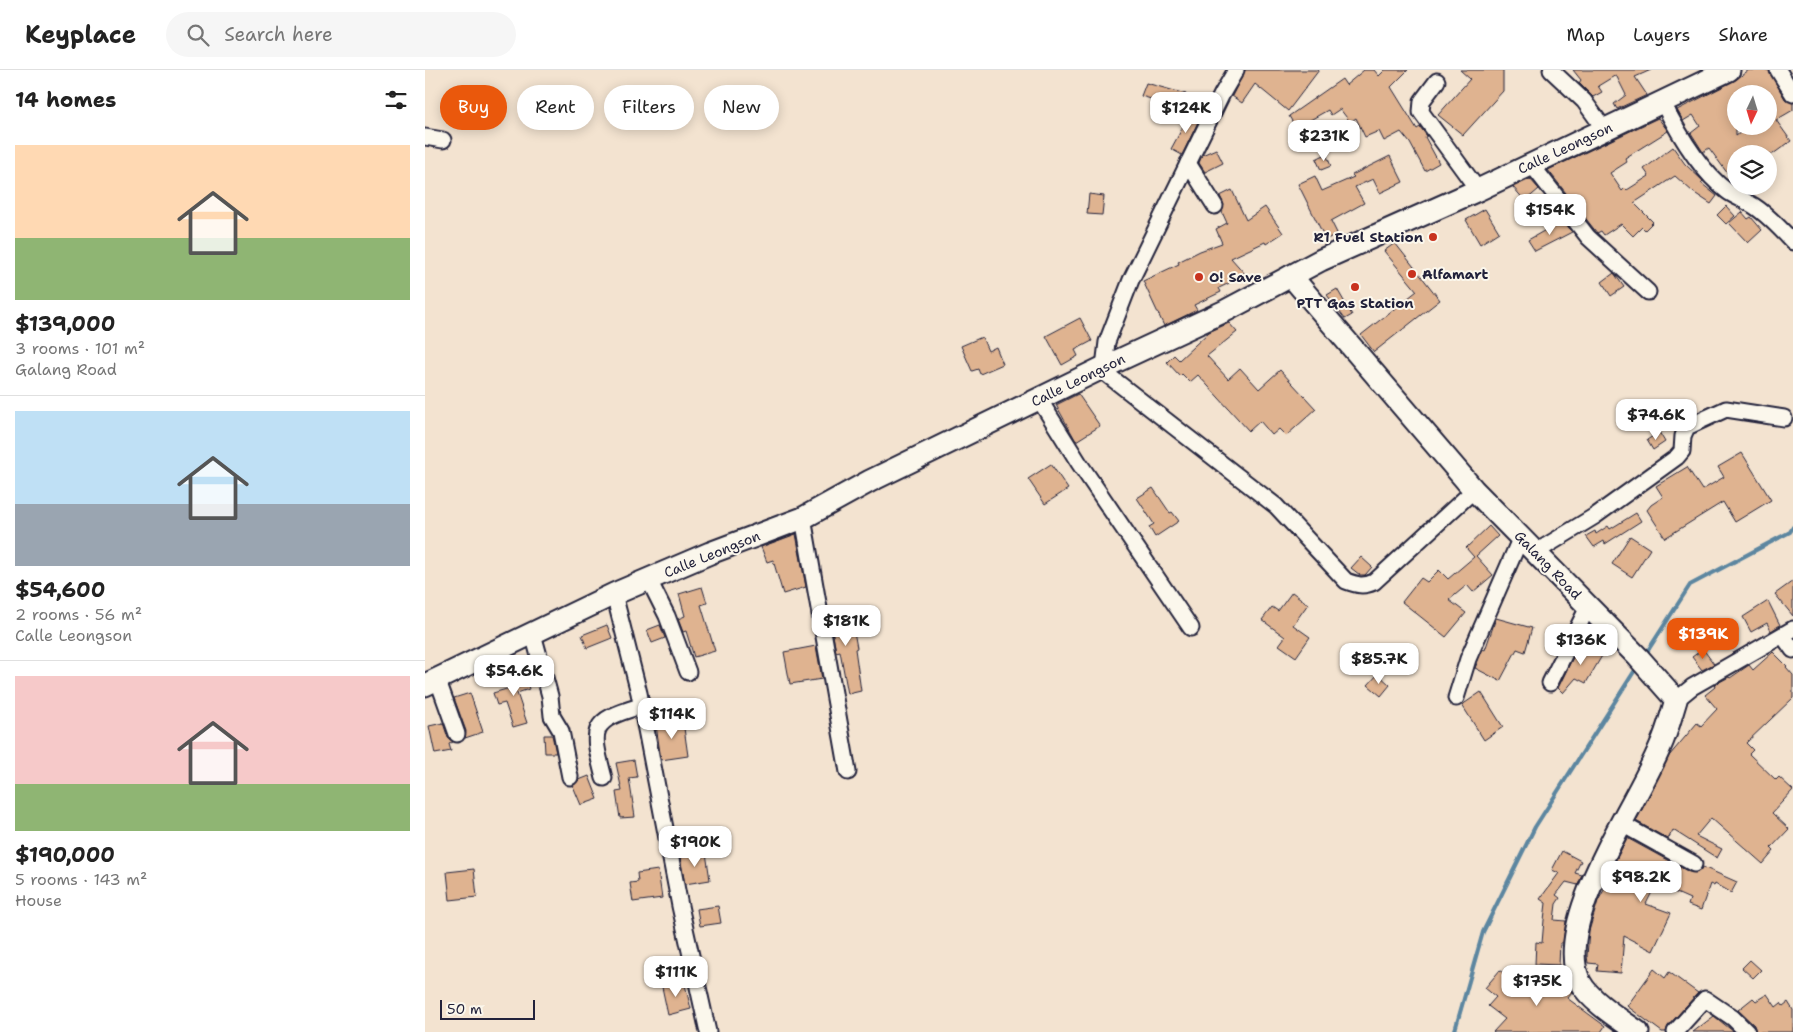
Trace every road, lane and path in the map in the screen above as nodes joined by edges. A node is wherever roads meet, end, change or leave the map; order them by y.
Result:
1 (1236, 70) edge
2 (1551, 70) edge
3 (1729, 70) edge
4 (1778, 70) edge
5 (1437, 81) dead end
6 (1793, 94) edge
7 (1662, 101) junction
8 (1605, 130) junction
9 (425, 137) edge
10 (443, 140) dead end
11 (1188, 163) junction
12 (1531, 164) junction
13 (1478, 190) junction
14 (1215, 206) dead end
15 (1793, 242) edge
16 (1291, 276) junction
17 (1648, 292) dead end
18 (1102, 368) junction
19 (1039, 398) junction
20 (1784, 418) dead end
21 (1474, 490) junction
22 (803, 518) junction
23 (1521, 537) junction
24 (1536, 552) junction
25 (649, 580) junction
26 (614, 594) junction
27 (1588, 607) junction
28 (1191, 628) dead end
29 (1788, 633) edge
30 (533, 634) junction
31 (1793, 650) edge
32 (688, 672) dead end
33 (431, 682) edge
34 (1550, 684) dead end
35 (1674, 697) junction
36 (1456, 698) dead end
37 (641, 706) junction
38 (457, 734) dead end
39 (848, 772) dead end
40 (570, 777) dead end
41 (604, 778) dead end
42 (1622, 824) junction
43 (1694, 864) dead end
44 (708, 1032) edge
45 (1638, 1032) edge
46 (1675, 1032) edge
47 (1747, 1032) edge

1 - 11 street
2 - 8 street
3 - 7 main road, Calle Leongson
4 - 6 street
5 - 13 street
7 - 8 main road, Calle Leongson
7 - 15 street
8 - 12 main road, Calle Leongson
9 - 10 street
11 - 14 street
11 - 18 street
12 - 13 main road, Calle Leongson
12 - 17 street
13 - 16 main road, Calle Leongson
16 - 18 main road, Calle Leongson
16 - 21 main road, Galang Road
18 - 19 main road, Calle Leongson
18 - 21 street
19 - 22 main road, Calle Leongson
19 - 28 street
20 - 24 street
21 - 23 main road, Galang Road
22 - 25 main road, Calle Leongson
22 - 39 street
23 - 24 main road, Galang Road
23 - 36 street
24 - 27 main road, Galang Road
25 - 26 main road, Calle Leongson
25 - 32 street
26 - 30 main road, Calle Leongson
26 - 37 street
27 - 34 street
27 - 35 main road, Galang Road
29 - 31 street
29 - 35 street
30 - 33 main road, Calle Leongson
30 - 40 street
33 - 38 street
35 - 42 main road
37 - 41 street
37 - 44 street
42 - 43 street
42 - 45 main road
46 - 47 street

